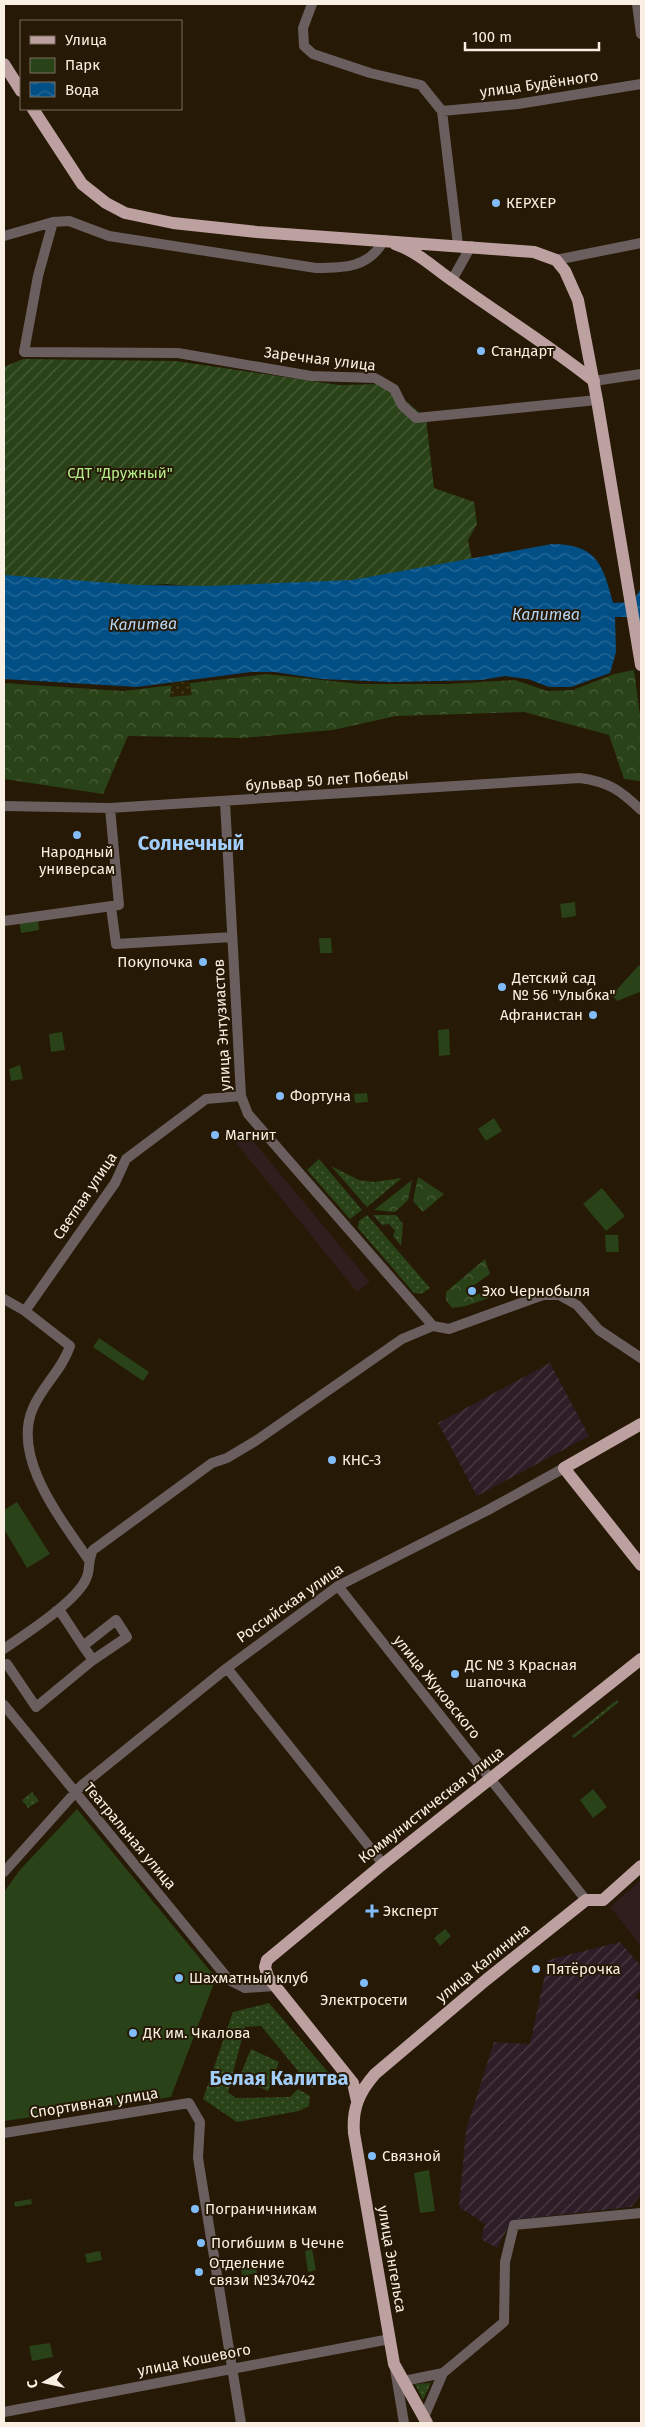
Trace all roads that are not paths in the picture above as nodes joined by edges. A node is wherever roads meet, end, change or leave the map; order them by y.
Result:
1 (312, 4) edge
2 (637, 4) edge
3 (641, 31) edge
4 (4, 64) edge
5 (641, 84) edge
6 (20, 89) edge
7 (34, 110) edge
8 (442, 111) junction
9 (52, 222) junction
10 (4, 236) edge
11 (384, 240) junction
12 (641, 243) edge
13 (464, 245) junction
14 (556, 260) junction
15 (452, 280) junction
16 (589, 352) junction
17 (573, 364) junction
18 (641, 374) edge
19 (594, 381) junction
20 (597, 400) junction
21 (641, 665) edge
22 (224, 802) junction
23 (4, 806) edge
24 (110, 808) junction
25 (641, 810) edge
26 (112, 906) junction
27 (4, 921) edge
28 (232, 937) junction
29 (241, 1096) junction
30 (4, 1299) edge
31 (25, 1311) junction
32 (433, 1326) junction
33 (641, 1358) edge
34 (641, 1424) edge
35 (564, 1468) junction
36 (88, 1559) junction
37 (641, 1565) edge
38 (338, 1586) junction
39 (56, 1611) junction
40 (83, 1646) junction
41 (4, 1650) edge
42 (641, 1659) edge
43 (93, 1660) junction
44 (7, 1664) dead end
45 (227, 1668) junction
46 (4, 1705) edge
47 (490, 1778) junction
48 (74, 1793) junction
49 (382, 1864) junction
50 (641, 1866) edge
51 (4, 1872) edge
52 (586, 1900) junction
53 (275, 1986) junction
54 (357, 2100) junction
55 (4, 2133) edge
56 (641, 2214) edge
57 (390, 2339) junction
58 (394, 2364) junction
59 (232, 2368) junction
60 (442, 2375) junction
61 (404, 2381) junction
62 (4, 2412) edge
63 (425, 2420) edge
64 (241, 2423) edge
65 (404, 2423) edge

1 - 8 street
2 - 3 street
4 - 6 main road
5 - 8 street, улица Будённого
7 - 11 main road
8 - 13 street
9 - 10 street
9 - 11 street
9 - 20 street, Заречная улица
11 - 13 main road
11 - 15 main road
12 - 14 street
13 - 14 main road
13 - 15 street
14 - 16 main road
15 - 17 main road
16 - 17 street
16 - 19 main road
17 - 19 main road
18 - 19 street
19 - 20 main road
20 - 21 main road
22 - 24 street, бульвар 50 лет Победы
22 - 25 street, бульвар 50 лет Победы
22 - 28 street, улица Энтузиастов
23 - 24 street, бульвар 50 лет Победы
24 - 26 street
26 - 27 street
26 - 28 street
28 - 29 street, улица Энтузиастов
29 - 31 street, Светлая улица
29 - 32 street, улица Энтузиастов
30 - 31 street
31 - 36 street
32 - 33 street
32 - 36 street
34 - 35 main road, Российская улица
35 - 37 main road
35 - 38 street, Российская улица
36 - 39 street
38 - 45 street, Российская улица
38 - 47 street, улица Жуковского
39 - 40 street
39 - 41 street
40 - 43 street
40 - 43 street
42 - 47 main road, Коммунистическая улица
43 - 44 street
45 - 48 street, Российская улица
45 - 49 street
46 - 48 street, Театральная улица
47 - 49 main road, Коммунистическая улица
47 - 52 street, улица Жуковского
48 - 51 street, Российская улица
48 - 53 street, Театральная улица
49 - 53 main road, Коммунистическая улица
50 - 52 main road, улица Калинина
52 - 54 main road, улица Калинина
53 - 54 main road
54 - 57 main road, улица Энгельса
55 - 59 street, Спортивная улица
56 - 60 street
57 - 58 main road, улица Энгельса
57 - 59 street, улица Кошевого
58 - 61 main road
58 - 65 street, улица Энгельса
59 - 62 street, улица Кошевого
59 - 64 street
60 - 61 street
60 - 63 street
61 - 63 main road

